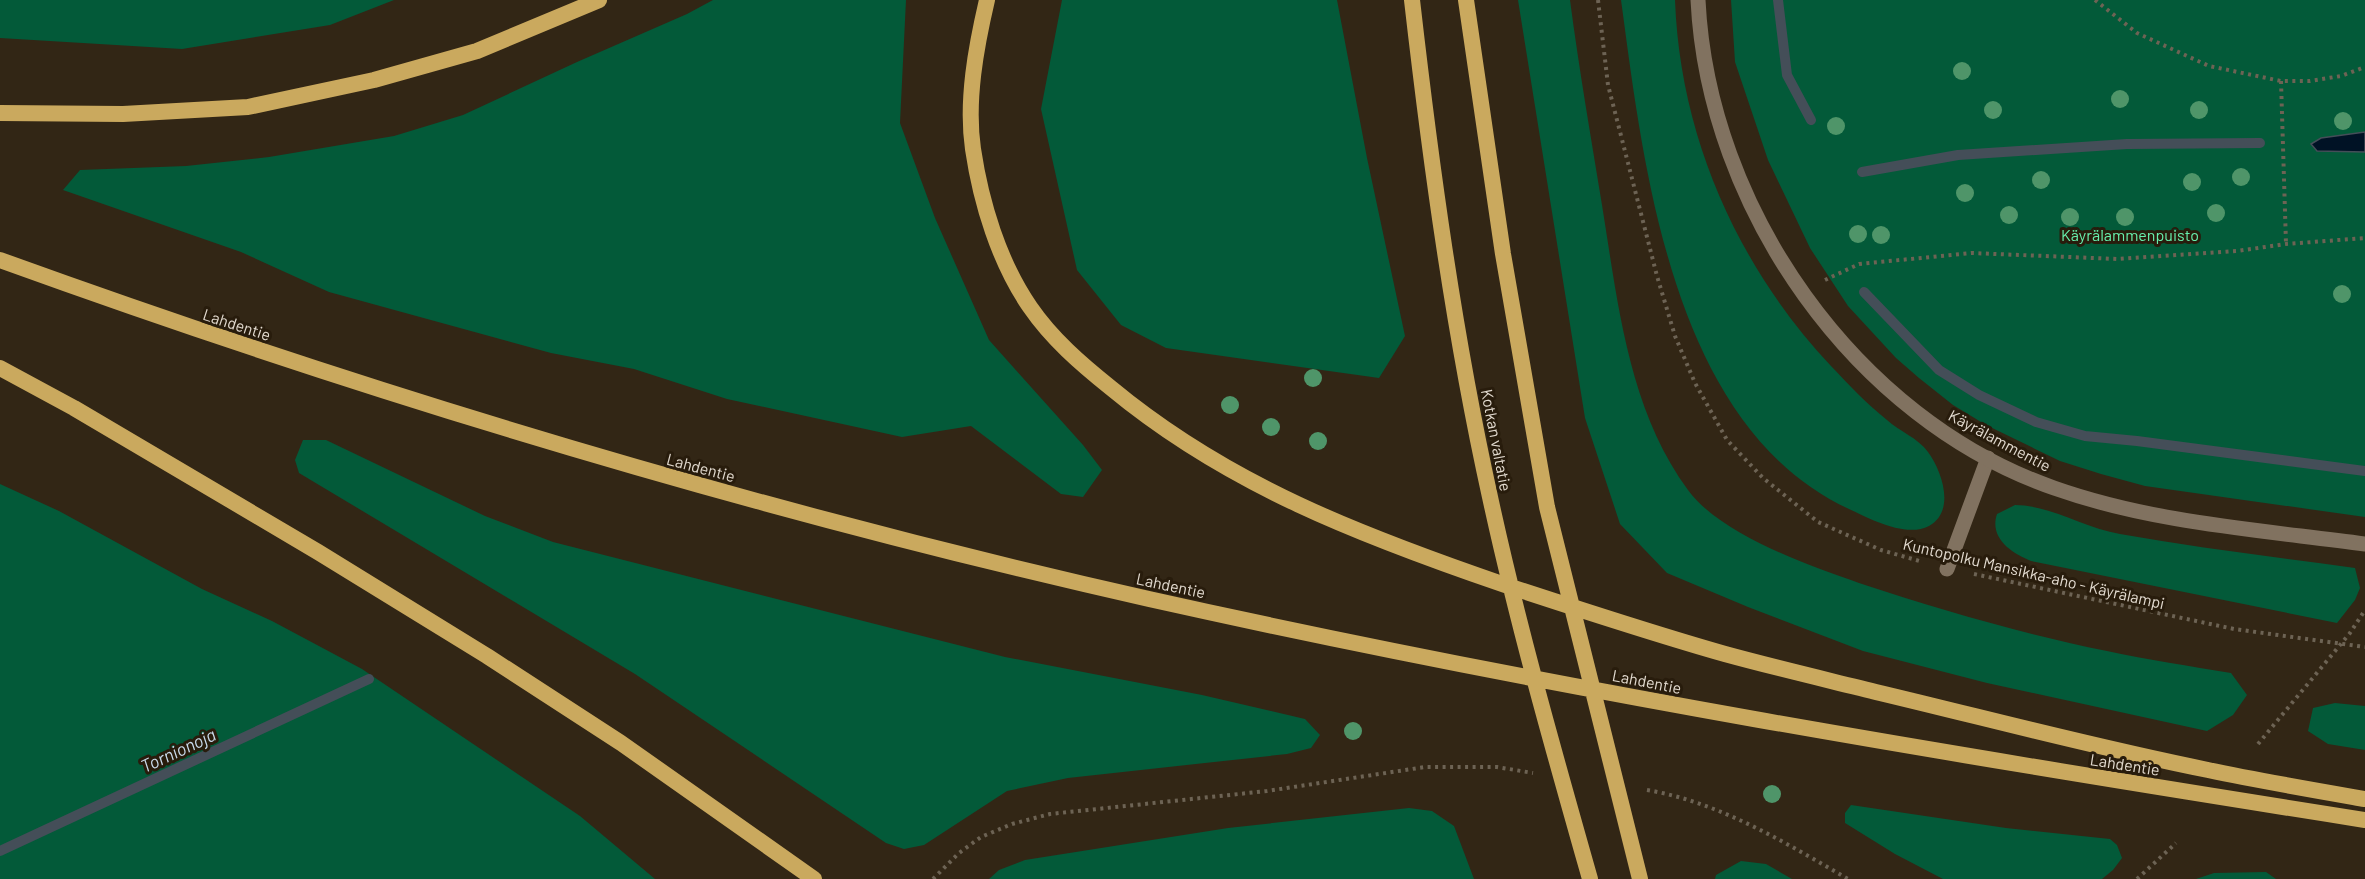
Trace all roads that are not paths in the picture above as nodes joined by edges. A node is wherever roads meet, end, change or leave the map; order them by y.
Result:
1 (599, 0) edge
2 (987, 0) edge
3 (1412, 0) edge
4 (1466, 0) edge
5 (1698, 0) edge
6 (0, 113) edge
7 (0, 260) edge
8 (0, 368) edge
9 (1988, 458) junction
10 (2365, 544) edge
11 (1947, 569) road end
12 (2365, 799) edge
13 (2365, 820) edge
14 (814, 879) edge
15 (1590, 879) edge
16 (1640, 879) edge

1 - 6 highway
2 - 12 highway
3 - 15 highway, Kotkan valtatie
4 - 16 highway
5 - 9 street, Käyrälammentie
7 - 13 highway, Lahdentie
8 - 14 highway
9 - 10 street, Käyrälammentie
9 - 11 street

